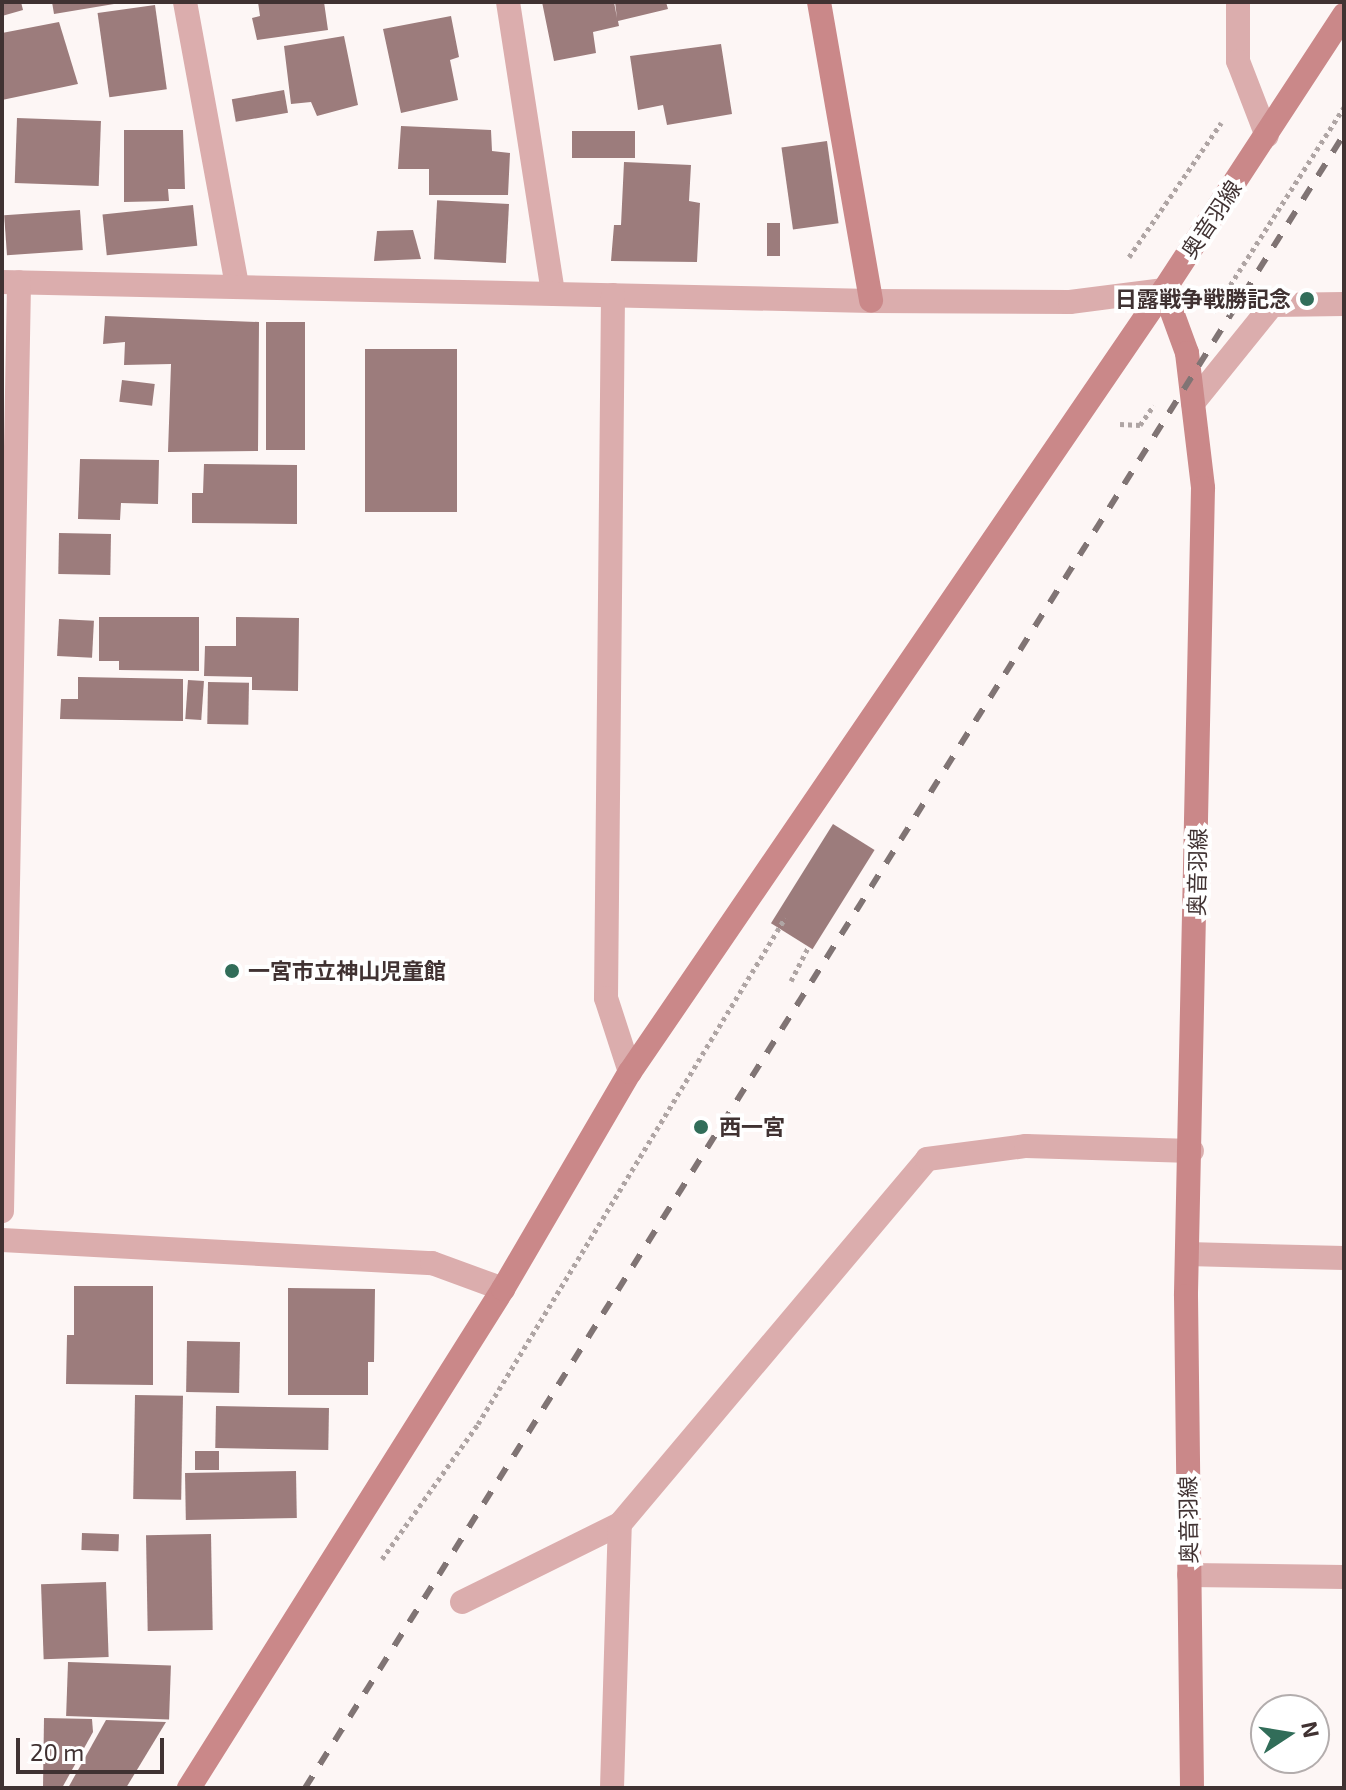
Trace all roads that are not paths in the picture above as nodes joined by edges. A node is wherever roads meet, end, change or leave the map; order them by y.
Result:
1 (185, 2) edge
2 (508, 2) edge
3 (819, 2) edge
4 (1238, 2) edge
5 (1344, 15) edge
6 (1267, 136) junction
7 (11, 282) edge
8 (237, 286) junction
9 (1164, 290) junction
10 (553, 294) junction
11 (613, 295) junction
12 (871, 301) junction
13 (1344, 304) edge
14 (1193, 403) junction
15 (630, 1072) junction
16 (1192, 1151) junction
17 (2, 1211) edge
18 (2, 1240) edge
19 (1187, 1254) junction
20 (1344, 1258) edge
21 (503, 1289) junction
22 (620, 1524) junction
23 (1189, 1575) junction
24 (1344, 1577) edge
25 (462, 1602) dead end
26 (189, 1788) edge
27 (612, 1788) edge
28 (1192, 1788) edge

1 - 8 street
2 - 10 street
3 - 12 street
4 - 6 street
5 - 6 street, 奥音羽線
6 - 9 street, 奥音羽線
7 - 8 street
7 - 17 street
8 - 10 street
9 - 12 street
9 - 14 street, 奥音羽線
9 - 15 street
10 - 11 street
11 - 12 street
11 - 15 street
13 - 14 street
14 - 16 street, 奥音羽線
15 - 21 street
16 - 19 street, 奥音羽線
16 - 22 street
18 - 21 street
19 - 20 street
19 - 23 street, 奥音羽線
21 - 26 street
22 - 25 street
22 - 27 street
23 - 24 street
23 - 28 street, 奥音羽線

